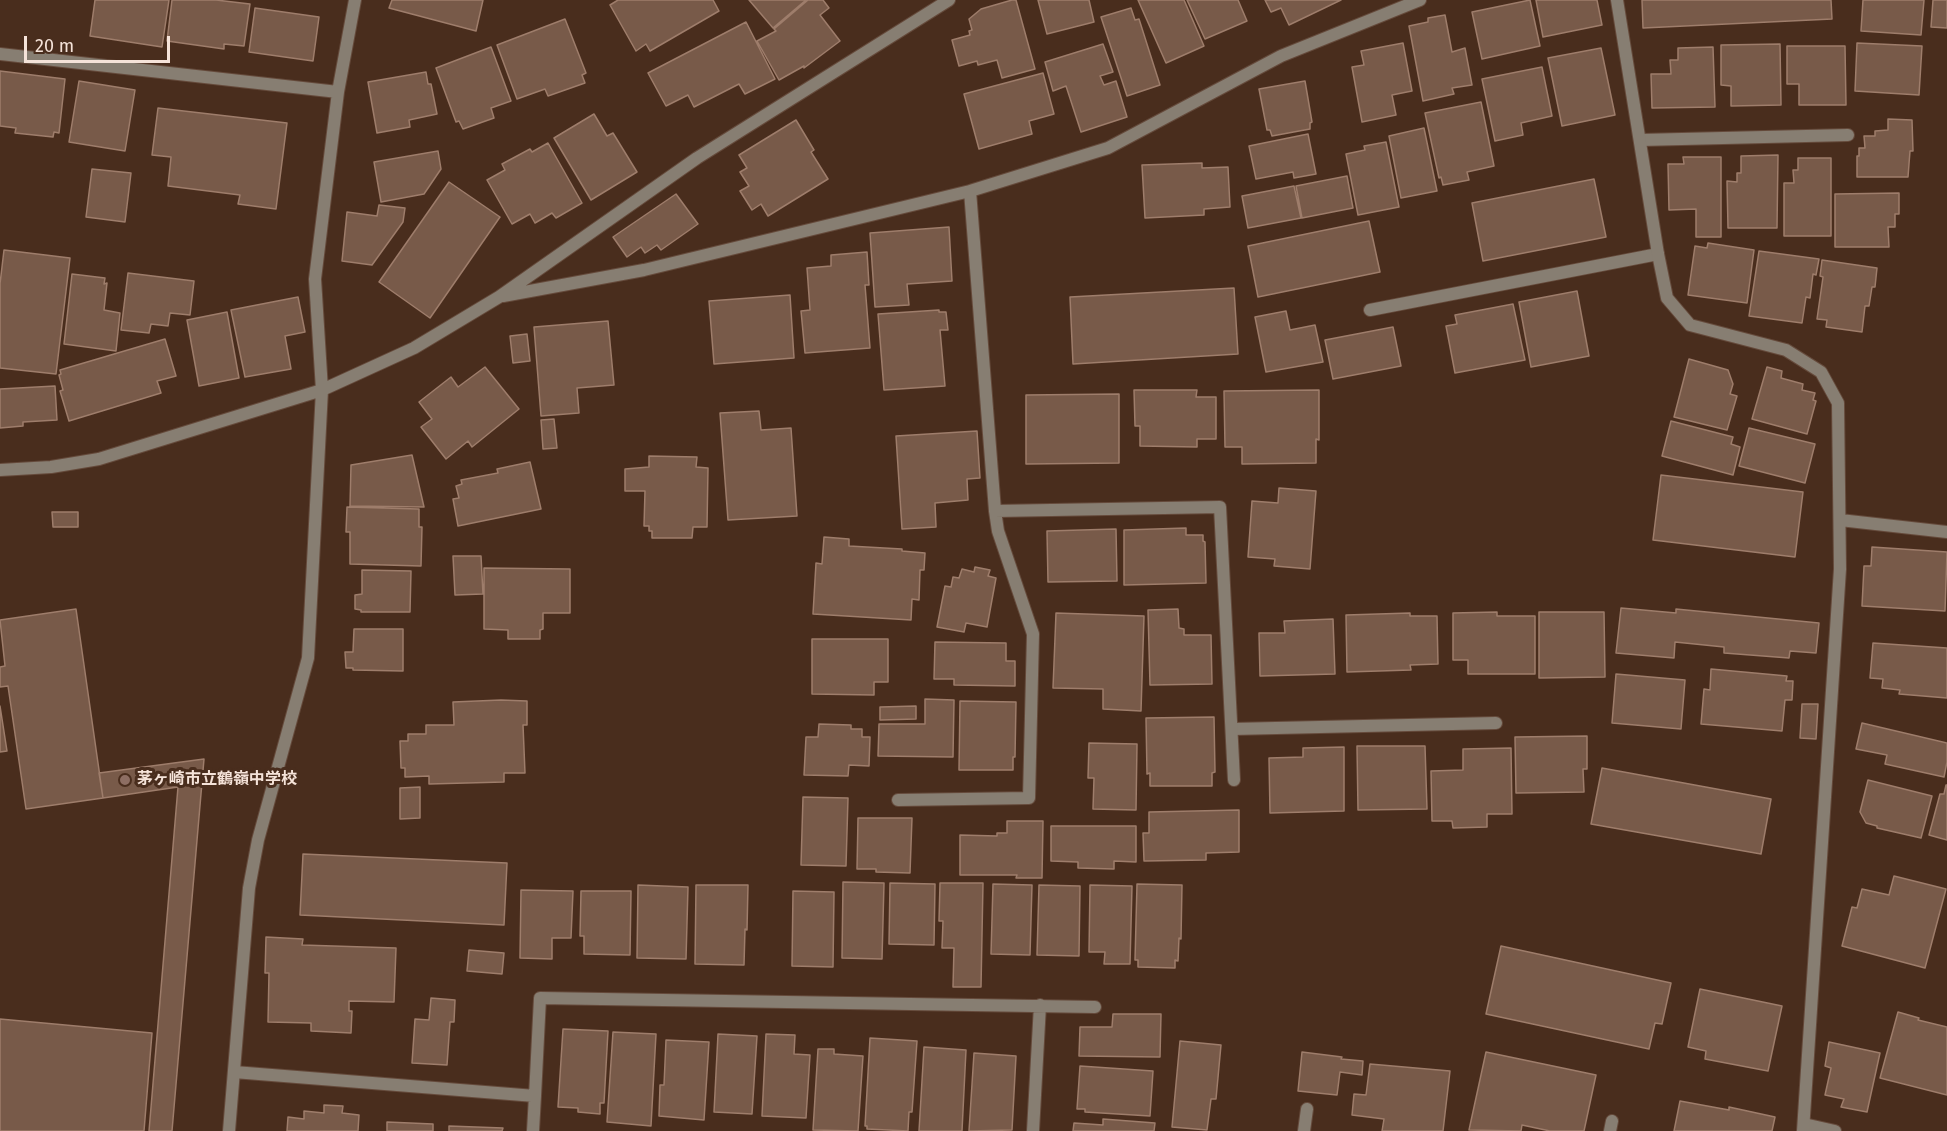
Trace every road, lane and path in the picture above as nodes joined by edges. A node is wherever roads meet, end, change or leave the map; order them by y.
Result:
1 (355, 0) edge
2 (949, 0) edge
3 (1420, 0) edge
4 (1617, 0) edge
5 (0, 54) edge
6 (338, 92) junction
7 (1848, 135) dead end
8 (1640, 140) junction
9 (970, 191) junction
10 (1658, 254) junction
11 (499, 297) junction
12 (1370, 310) dead end
13 (322, 390) junction
14 (0, 471) edge
15 (995, 511) junction
16 (1840, 520) junction
17 (1947, 532) edge
18 (1496, 723) dead end
19 (1232, 729) junction
20 (1234, 780) dead end
21 (898, 801) dead end
22 (1040, 1005) junction
23 (1095, 1007) dead end
24 (234, 1072) junction
25 (536, 1096) junction
26 (1307, 1109) dead end
27 (1803, 1128) edge
28 (230, 1131) edge
29 (533, 1131) edge
30 (1033, 1131) edge
31 (1304, 1131) edge
32 (1835, 1131) edge

1 - 6 street
2 - 11 street
3 - 9 street
4 - 8 street
5 - 6 street
6 - 13 street
7 - 8 street
8 - 10 street
9 - 11 street
9 - 15 street
10 - 12 street
10 - 16 street
11 - 13 street
13 - 14 street
13 - 24 street
15 - 19 street
15 - 21 street
16 - 17 street
16 - 27 street
18 - 19 street
19 - 20 street
22 - 23 street
22 - 25 street
22 - 30 street
24 - 25 street
24 - 28 street
25 - 29 street
26 - 31 street
27 - 32 street

